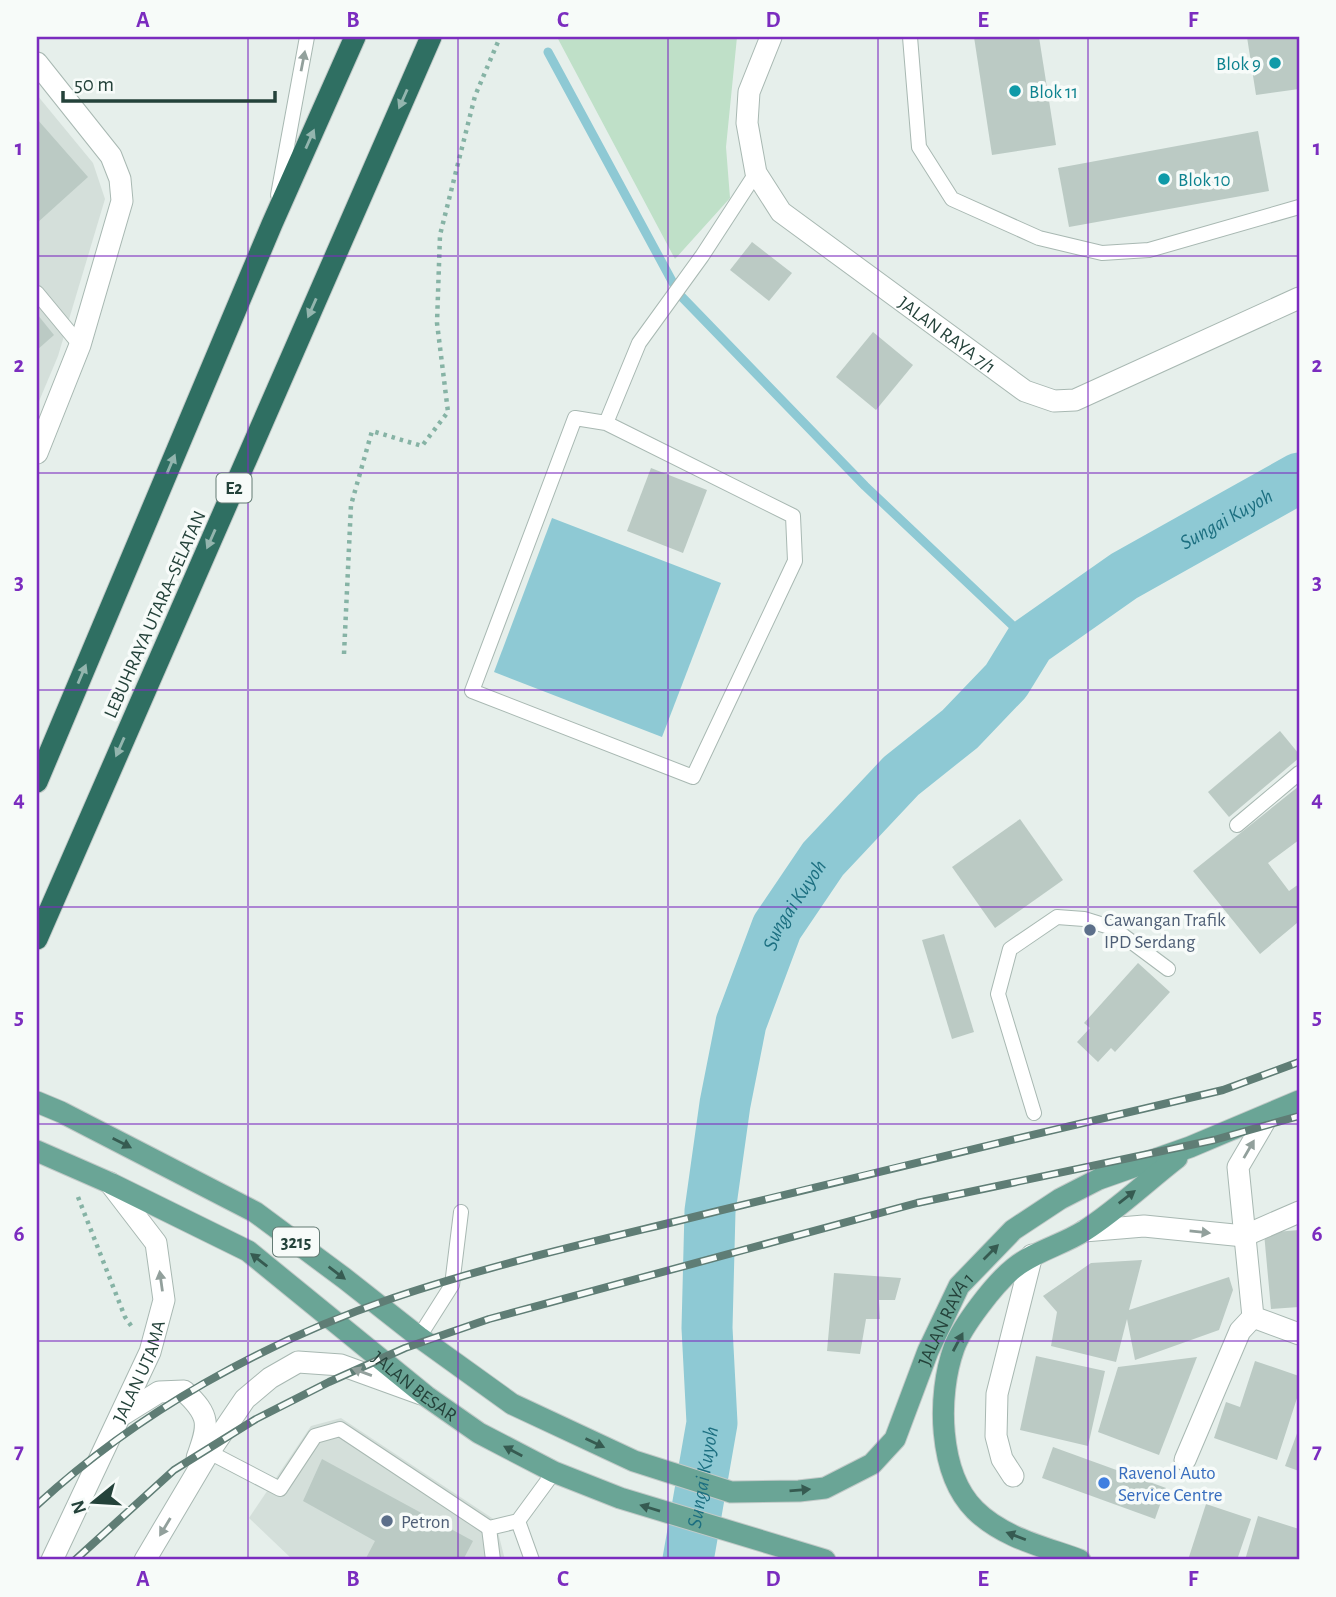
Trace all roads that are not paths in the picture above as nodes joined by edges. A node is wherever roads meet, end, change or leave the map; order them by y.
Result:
1 (307, 37) edge
2 (355, 37) edge
3 (430, 37) edge
4 (771, 37) edge
5 (910, 37) edge
6 (37, 63) edge
7 (756, 173) junction
8 (1299, 207) edge
9 (272, 224) junction
10 (37, 293) edge
11 (1299, 298) edge
12 (80, 345) junction
13 (606, 423) junction
14 (37, 453) edge
15 (1299, 774) edge
16 (37, 782) edge
17 (1237, 825) dead end
18 (37, 939) edge
19 (1168, 970) dead end
20 (1299, 1101) edge
21 (37, 1102) edge
22 (1034, 1113) dead end
23 (1269, 1114) junction
24 (1190, 1147) junction
25 (39, 1152) edge
26 (110, 1183) junction
27 (461, 1212) dead end
28 (1299, 1212) edge
29 (1084, 1231) junction
30 (1244, 1237) junction
31 (1032, 1255) junction
32 (1253, 1317) junction
33 (1299, 1334) edge
34 (419, 1337) junction
35 (426, 1396) junction
36 (122, 1415) junction
37 (209, 1452) junction
38 (1185, 1460) dead end
39 (554, 1472) junction
40 (1013, 1476) dead end
41 (186, 1491) junction
42 (731, 1492) joint
43 (518, 1521) junction
44 (489, 1528) junction
45 (52, 1560) edge
46 (145, 1560) edge
47 (493, 1560) edge
48 (532, 1560) edge
49 (825, 1560) edge
50 (1080, 1560) edge

9 -> 1 lane
9 -> 2 highway
3 -> 18 highway, LEBUHRAYA UTARA–SELATAN / E2
4 - 7 street, JALAN RAYA 7/1
5 - 8 lane
6 - 12 street
7 - 11 street, JALAN RAYA 7/1
7 - 13 lane
16 -> 9 highway
10 - 12 lane
12 - 14 street
13 - 13 lane
15 - 17 lane
19 - 22 lane
20 - 23 main road, JALAN RAYA 1
21 -> 34 main road, JALAN BESAR / 3215
23 - 24 main road, JALAN RAYA 1
30 -> 23 street
29 -> 24 main road, JALAN RAYA 1
42 -> 24 main road, JALAN RAYA 1
25 - 26 main road, JALAN BESAR / 3215
35 -> 26 main road, JALAN BESAR / 3215
36 -> 26 street, JALAN UTAMA
27 - 34 lane
28 - 30 street
29 -> 30 street
29 - 31 main road, JALAN RAYA 1
30 - 32 street
31 - 40 street
50 -> 31 main road, JALAN RAYA 1
32 - 33 street
32 - 38 street
34 -> 42 main road, JALAN BESAR / 3215
35 -> 37 street
39 -> 35 main road, JALAN BESAR / 3215
36 - 41 street
36 - 45 street, JALAN UTAMA
37 - 41 street
37 - 44 lane
39 - 43 lane
49 -> 39 main road, JALAN BESAR / 3215
41 -> 46 street
43 - 44 lane
43 - 48 lane
44 - 47 lane

